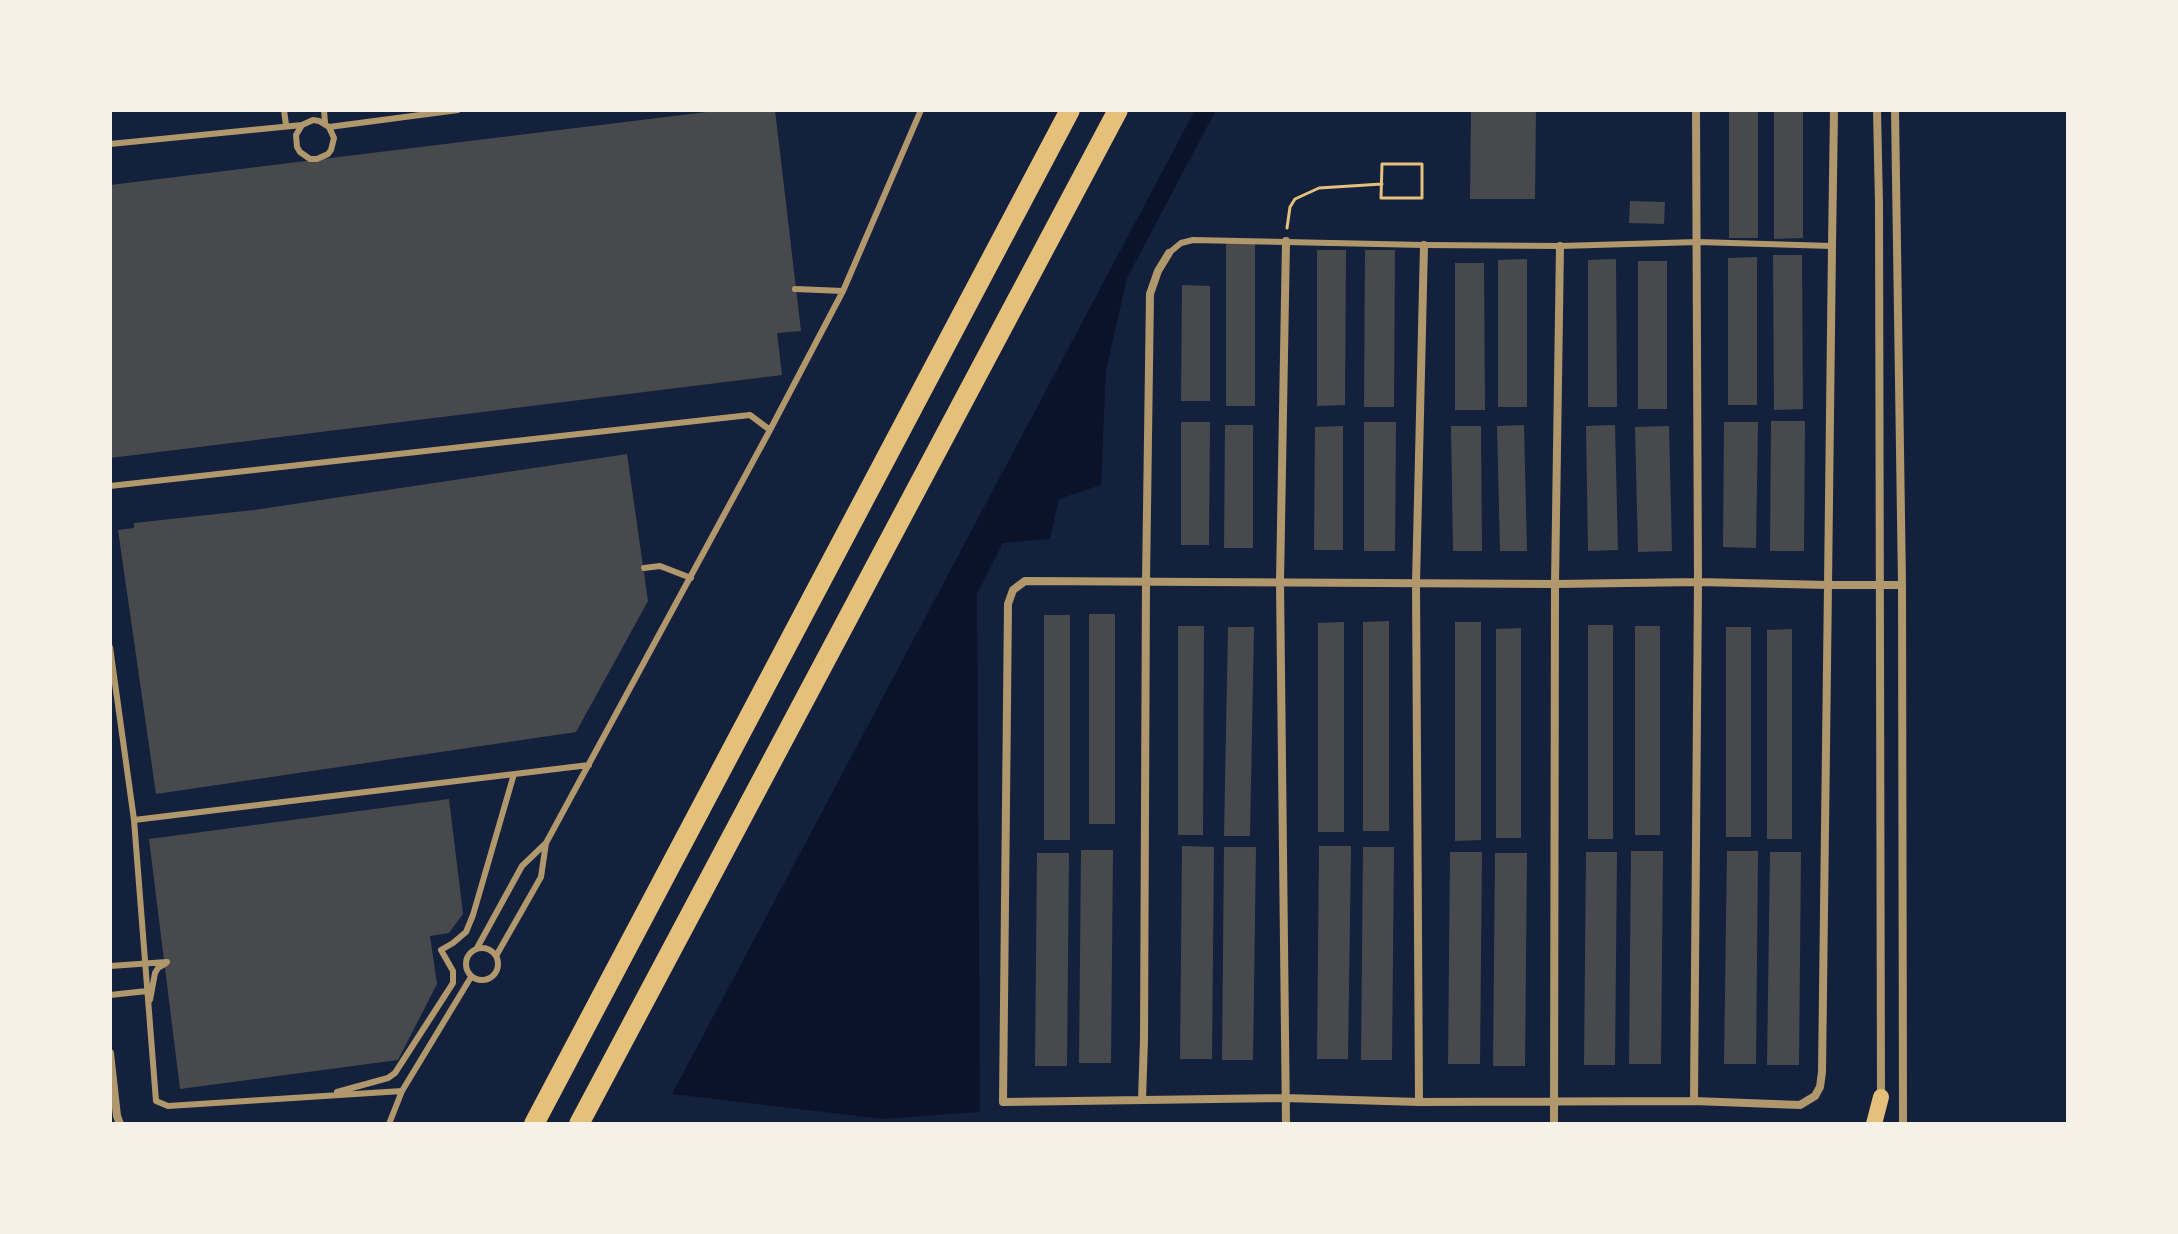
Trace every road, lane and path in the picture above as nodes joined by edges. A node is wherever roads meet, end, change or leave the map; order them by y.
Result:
1 (284, 110) edge
2 (324, 110) edge
3 (458, 110) edge
4 (921, 110) edge
5 (1070, 110) edge
6 (1118, 110) edge
7 (1696, 110) edge
8 (1834, 110) edge
9 (1877, 110) edge
10 (1895, 110) edge
11 (286, 125) junction
12 (302, 125) junction
13 (327, 125) junction
14 (110, 144) edge
15 (1382, 184) junction
16 (1286, 241) junction
17 (1698, 242) junction
18 (1424, 245) junction
19 (1560, 246) junction
20 (1832, 246) junction
21 (1169, 253) joint
22 (795, 289) dead end
23 (843, 291) junction
24 (770, 430) junction
25 (110, 486) edge
26 (644, 568) dead end
27 (691, 578) junction
28 (1146, 581) junction
29 (1280, 582) junction
30 (1698, 582) junction
31 (1416, 583) junction
32 (1555, 584) junction
33 (1828, 585) junction
34 (1902, 585) junction
35 (1880, 586) junction
36 (110, 647) edge
37 (589, 765) junction
38 (514, 774) junction
39 (134, 820) junction
40 (546, 843) junction
41 (477, 948) junction
42 (496, 956) junction
43 (145, 963) junction
44 (110, 966) edge
45 (471, 977) junction
46 (147, 991) junction
47 (110, 995) edge
48 (148, 1007) junction
49 (110, 1053) edge
50 (402, 1091) junction
51 (322, 1096) junction
52 (1881, 1097) junction
53 (1285, 1098) junction
54 (1142, 1100) junction
55 (1694, 1101) junction
56 (1419, 1102) junction
57 (1554, 1102) junction
58 (120, 1124) edge
59 (389, 1124) edge
60 (534, 1124) edge
61 (579, 1124) edge
62 (1286, 1124) edge
63 (1554, 1124) edge
64 (1874, 1124) edge
65 (1881, 1124) edge
66 (1903, 1124) edge

1 - 11 lane
2 - 13 lane
3 - 13 lane
4 - 23 lane
5 - 60 highway
6 - 61 highway
7 - 17 street
8 - 20 street
9 - 35 street
10 - 34 street
11 - 12 lane
11 - 14 lane
12 - 13 lane
12 - 13 lane
15 - 15 path
15 - 16 path
16 - 18 lane
16 - 21 lane
16 - 29 street
17 - 19 lane
17 - 20 lane
17 - 30 street
18 - 19 lane
18 - 31 street
19 - 32 street
20 - 33 street
21 - 28 street
22 - 23 lane
23 - 24 lane
24 - 25 lane
24 - 27 lane
26 - 27 lane
27 - 37 lane
28 - 29 street
28 - 54 street
28 - 54 street
29 - 31 street
29 - 53 street
30 - 32 street
30 - 33 street
30 - 55 street
31 - 32 street
31 - 56 street
32 - 57 street
33 - 35 street
33 - 55 street
34 - 35 street
34 - 66 street
35 - 52 street
36 - 39 lane
37 - 38 lane
37 - 40 lane
38 - 39 lane
38 - 51 lane
39 - 43 lane
40 - 41 lane
40 - 42 lane
41 - 42 lane
41 - 45 lane
42 - 45 lane
43 - 44 lane
43 - 46 lane
43 - 48 lane
45 - 50 lane
46 - 47 lane
46 - 48 lane
48 - 51 lane
49 - 58 street
50 - 51 lane
50 - 59 lane
52 - 64 main road
52 - 65 street
53 - 54 street
53 - 56 street
53 - 62 street
55 - 57 street
56 - 57 street
57 - 63 street

